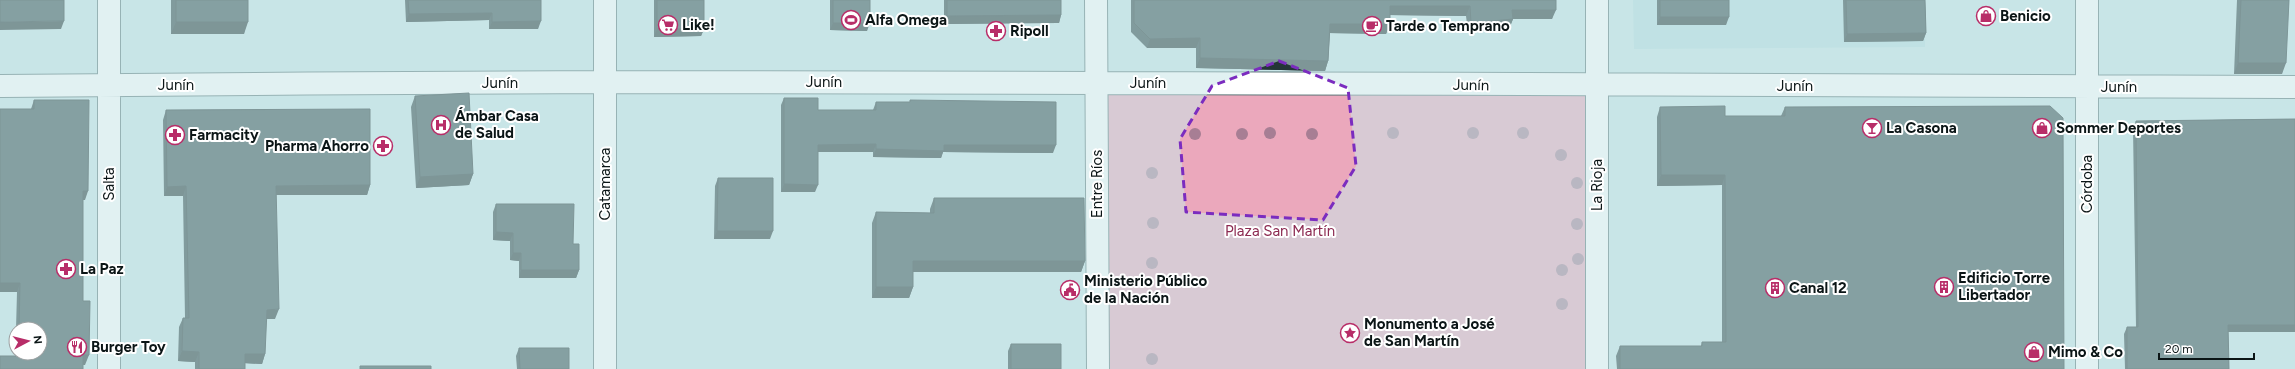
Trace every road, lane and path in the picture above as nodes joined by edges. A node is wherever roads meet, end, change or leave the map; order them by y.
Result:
1 (109, 0) edge
2 (605, 0) edge
3 (1096, 0) edge
4 (1596, 0) edge
5 (2087, 0) edge
6 (605, 82) junction
7 (1097, 82) junction
8 (109, 85) junction
9 (0, 86) edge
10 (1597, 86) junction
11 (2087, 87) junction
12 (2295, 87) edge
13 (109, 369) edge
14 (605, 369) edge
15 (1098, 369) edge
16 (1597, 369) edge
17 (2087, 369) edge

1 - 8 street, Salta
2 - 6 street, Catamarca
3 - 7 street, Entre Ríos
4 - 10 street, La Rioja
5 - 11 street, Córdoba
6 - 7 street, Junín
6 - 8 street, Junín
6 - 14 street, Catamarca
7 - 10 street, Junín
7 - 15 street, Entre Ríos
8 - 9 street, Junín
8 - 13 street, Salta
10 - 11 street, Junín
10 - 16 street, La Rioja
11 - 12 street, Junín
11 - 17 street, Córdoba

